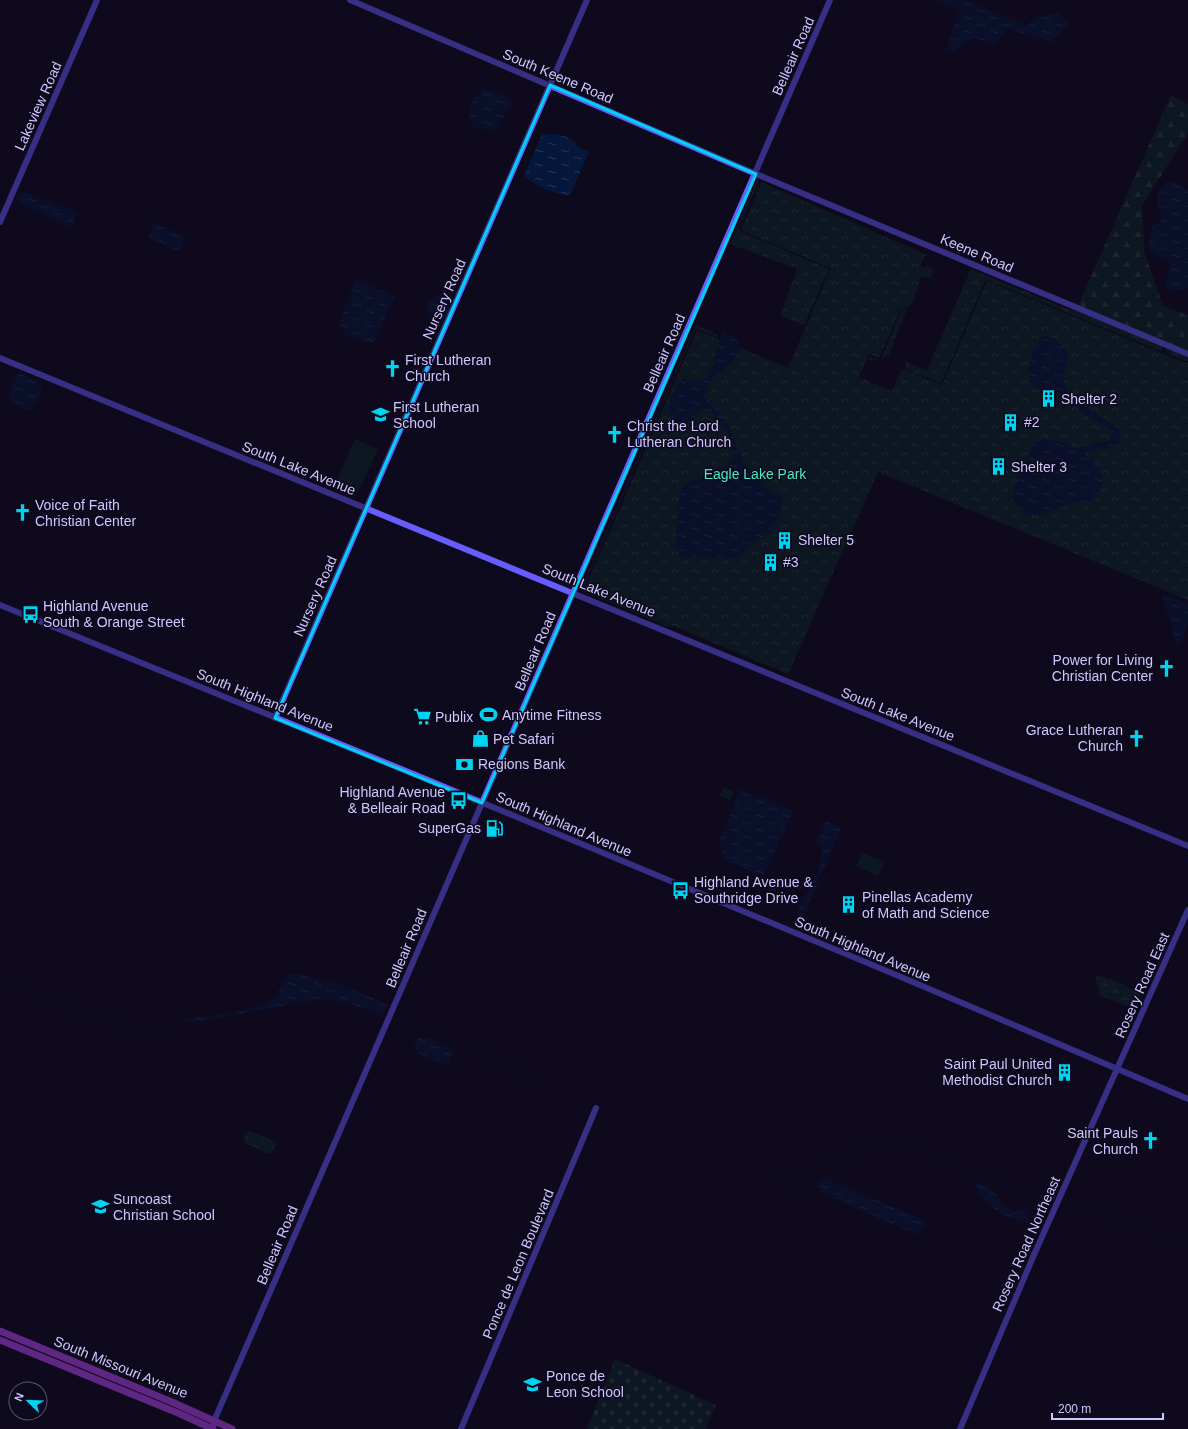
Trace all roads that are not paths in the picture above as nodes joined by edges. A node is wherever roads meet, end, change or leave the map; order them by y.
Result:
1 (97, 0) edge
2 (350, 0) edge
3 (587, 0) edge
4 (830, 0) edge
5 (550, 85) junction
6 (756, 174) junction
7 (0, 222) edge
8 (1188, 354) edge
9 (0, 358) edge
10 (366, 508) junction
11 (572, 593) junction
12 (0, 605) edge
13 (275, 718) junction
14 (482, 803) junction
15 (1188, 846) edge
16 (1188, 910) edge
17 (1118, 1069) junction
18 (1188, 1099) edge
19 (596, 1108) dead end
20 (0, 1331) edge
21 (0, 1340) edge
22 (214, 1421) junction
23 (211, 1429) edge
24 (232, 1429) edge
25 (461, 1429) edge
26 (960, 1429) edge

1 - 7 street, Lakeview Road
2 - 5 street, South Keene Road
3 - 5 street, Nursery Road
4 - 6 street, Belleair Road
5 - 6 street, South Keene Road
5 - 10 street, Nursery Road
6 - 8 street, Keene Road
6 - 11 street, Belleair Road
9 - 10 street, South Lake Avenue
10 - 11 street, South Lake Avenue
10 - 13 street, Nursery Road
11 - 14 street, Belleair Road
11 - 15 street, South Lake Avenue
12 - 13 street, South Highland Avenue
13 - 14 street, South Highland Avenue
14 - 17 street, South Highland Avenue
14 - 22 street, Belleair Road
16 - 17 street, Rosery Road East
17 - 18 street, South Highland Avenue
17 - 26 street, Rosery Road Northeast
19 - 25 street, Ponce de Leon Boulevard
20 - 22 main road, South Missouri Avenue
21 - 23 main road, South Missouri Avenue
22 - 23 street, Belleair Road
22 - 24 main road, South Missouri Avenue

